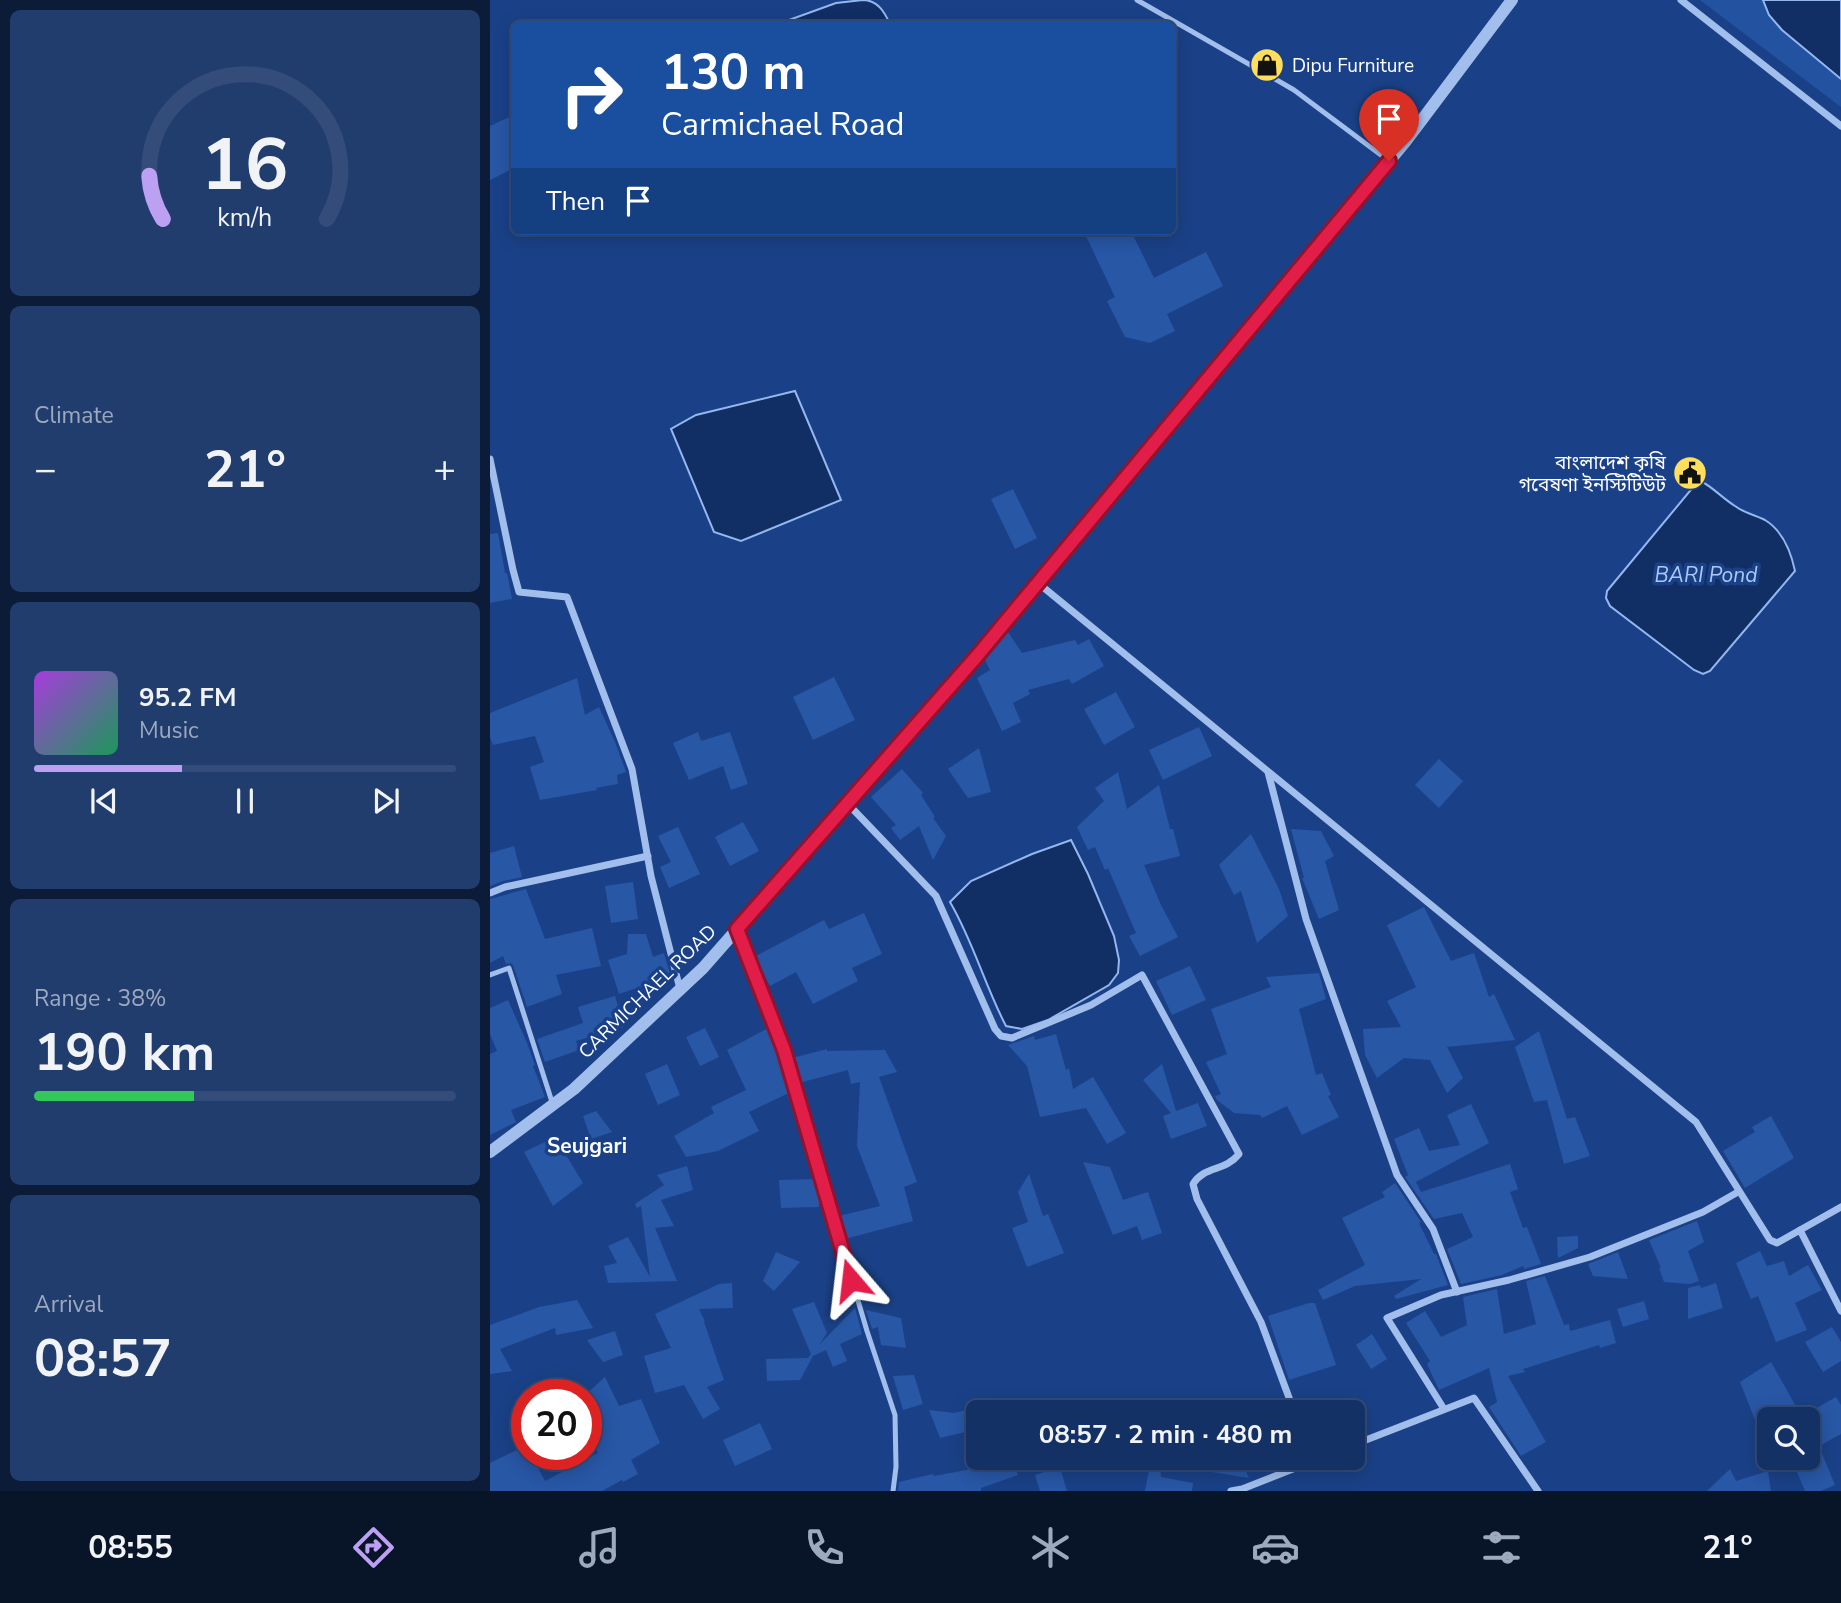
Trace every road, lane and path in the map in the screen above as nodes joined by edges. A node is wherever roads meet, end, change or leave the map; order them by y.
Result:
1 (1137, 0) edge
2 (1512, 0) edge
3 (1681, 0) edge
4 (1174, 21) edge
5 (1176, 22) edge
6 (1841, 126) edge
7 (1389, 161) junction
8 (490, 460) edge
9 (1038, 583) junction
10 (1268, 772) junction
11 (848, 804) junction
12 (648, 856) junction
13 (490, 893) edge
14 (737, 929) junction
15 (490, 975) edge
16 (681, 989) junction
17 (553, 1105) junction
18 (490, 1152) edge
19 (1738, 1192) junction
20 (1841, 1207) edge
21 (1800, 1230) junction
22 (1457, 1292) junction
23 (1841, 1311) edge
24 (1290, 1400) edge
25 (1444, 1409) junction
26 (1365, 1440) edge
27 (1290, 1470) edge
28 (893, 1491) edge
29 (1231, 1491) edge
30 (1538, 1491) edge

1 - 4 lane
2 - 7 street, CARMICHAEL ROAD
3 - 6 street
5 - 7 lane
7 - 9 street, CARMICHAEL ROAD
8 - 12 street
9 - 10 street
9 - 11 street, CARMICHAEL ROAD
10 - 19 street
10 - 22 street
11 - 14 street, CARMICHAEL ROAD
11 - 24 street
12 - 13 street
12 - 16 street
14 - 16 street, CARMICHAEL ROAD
14 - 28 lane
15 - 17 lane
16 - 17 street, CARMICHAEL ROAD
17 - 18 street, CARMICHAEL ROAD
19 - 21 street
19 - 22 street
20 - 21 street
21 - 23 street
22 - 25 street
25 - 26 street
25 - 30 street
27 - 29 street

